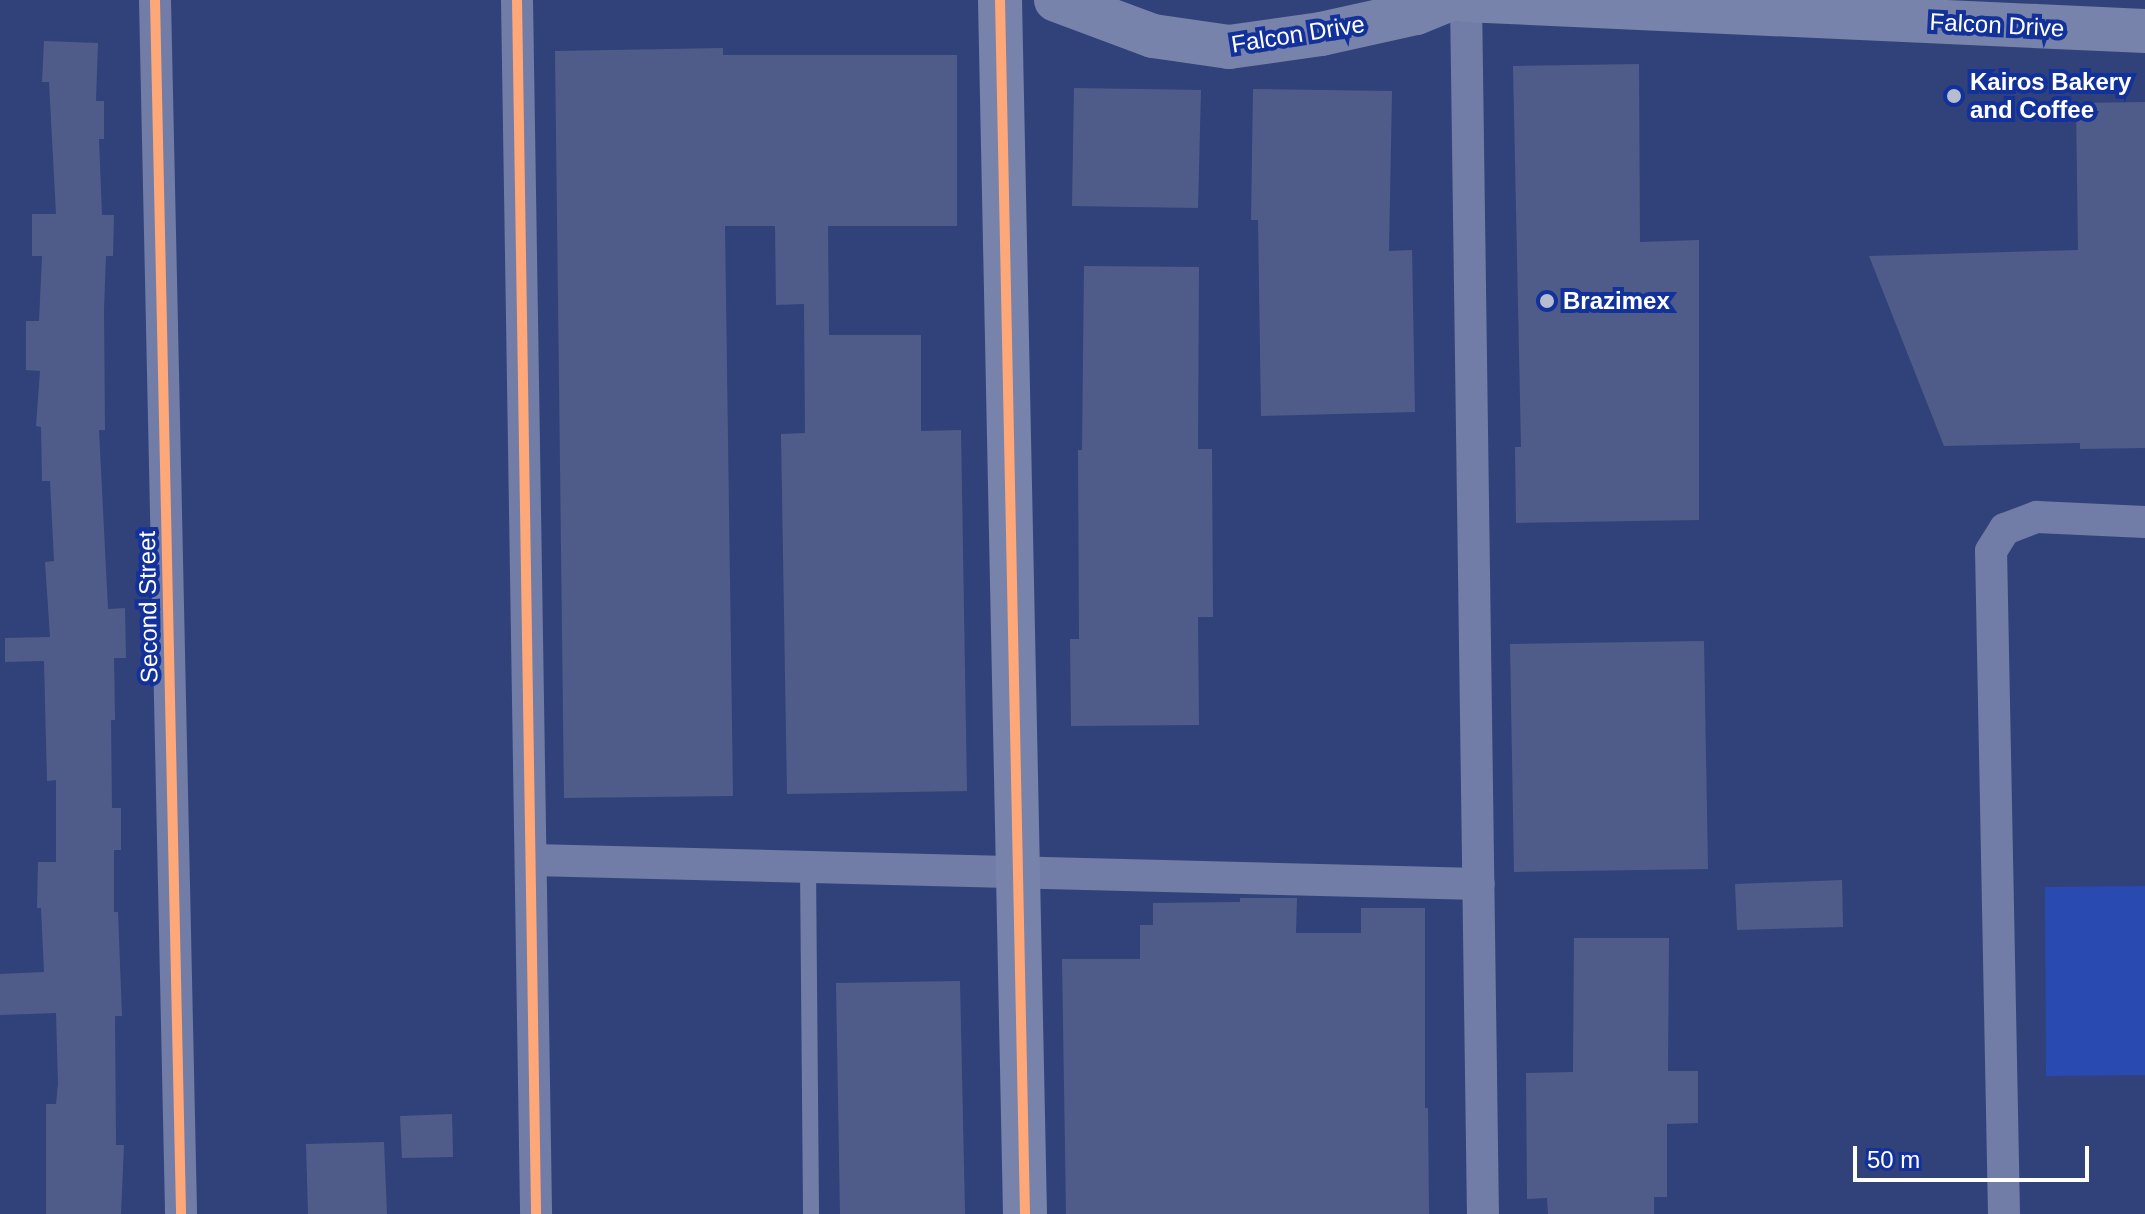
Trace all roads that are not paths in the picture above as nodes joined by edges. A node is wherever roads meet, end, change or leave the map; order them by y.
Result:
1 (155, 0) edge
2 (517, 0) edge
3 (1000, 0) edge
4 (1056, 0) edge
5 (1448, 0) edge
6 (1465, 0) edge
7 (2145, 31) edge
8 (2145, 522) edge
9 (533, 860) junction
10 (808, 866) junction
11 (1016, 872) junction
12 (1479, 884) junction
13 (181, 1214) edge
14 (536, 1214) edge
15 (811, 1214) edge
16 (1025, 1214) edge
17 (1483, 1214) edge
18 (2004, 1214) edge

1 - 13 street, Second Street
2 - 9 street
3 - 11 street
4 - 5 street, Falcon Drive
6 - 7 street, Falcon Drive
6 - 12 street
8 - 18 street
9 - 10 street
9 - 14 street
10 - 11 street
10 - 15 lane
11 - 12 street
11 - 16 street
12 - 17 street

